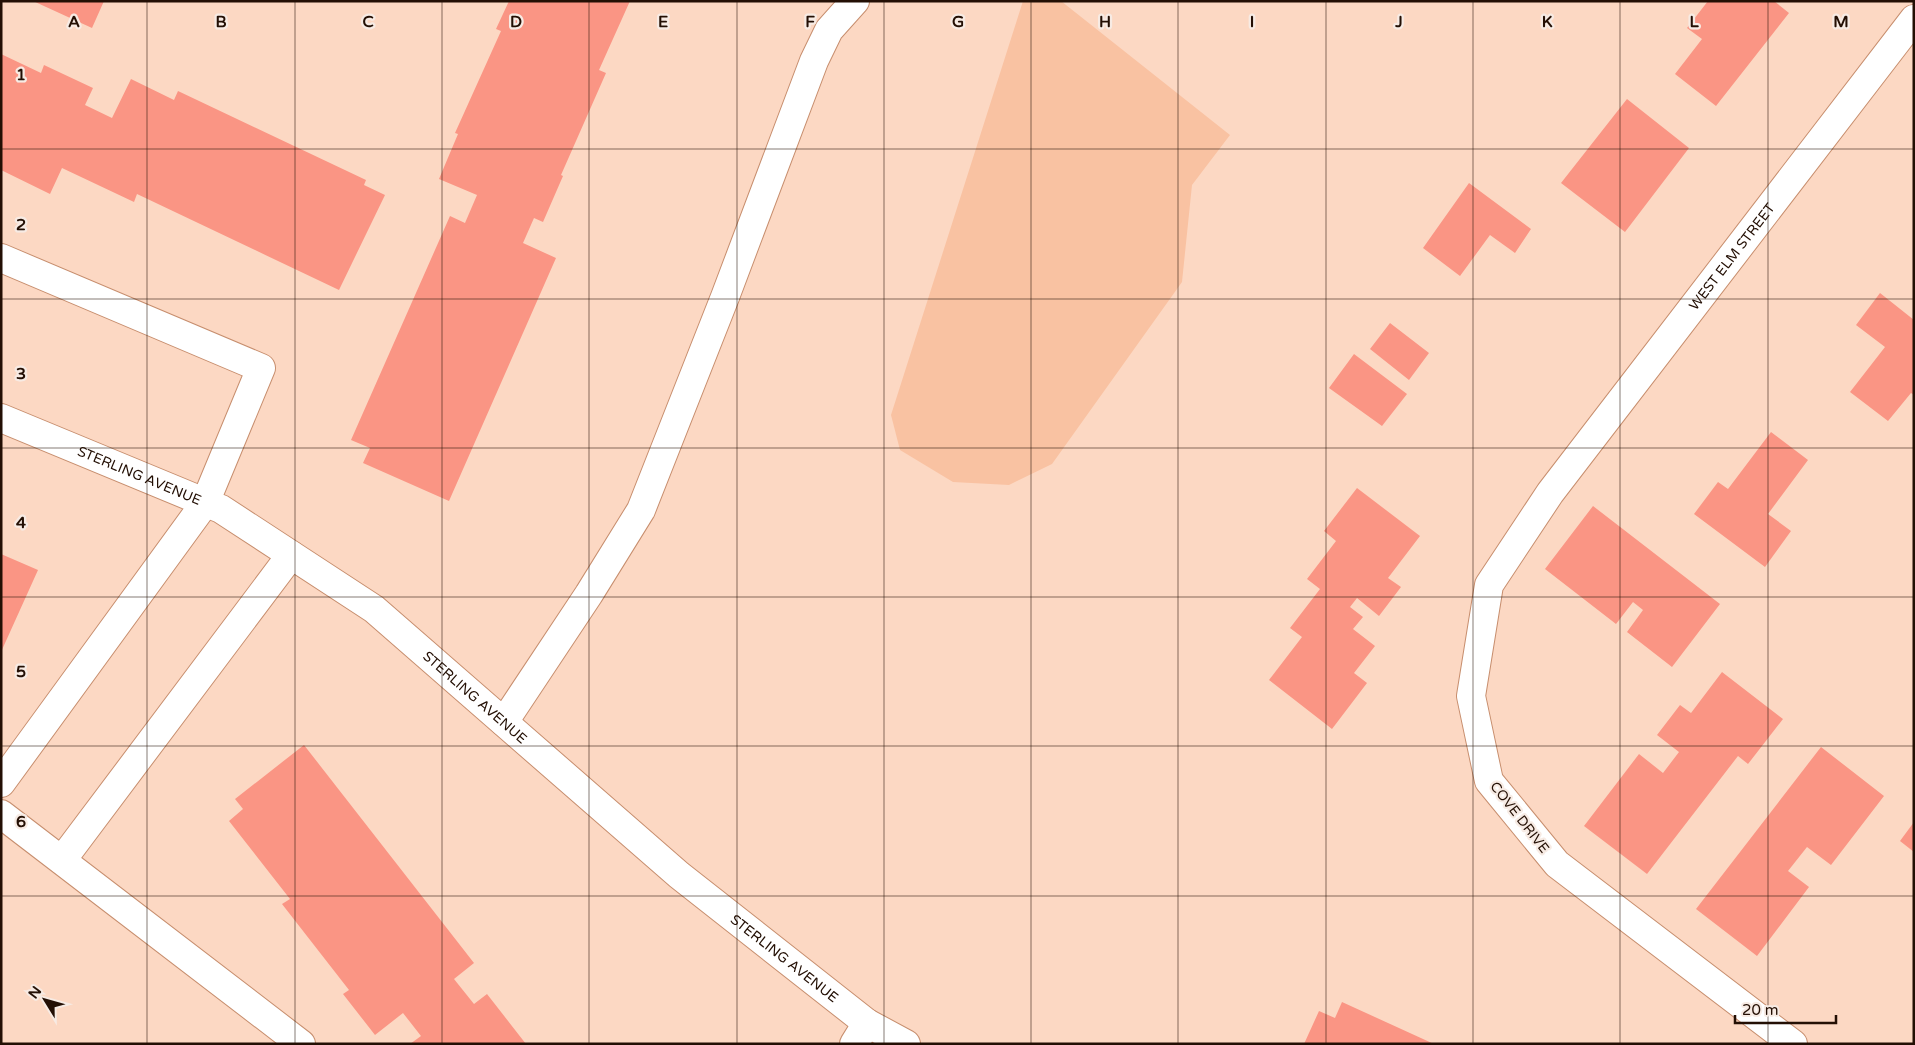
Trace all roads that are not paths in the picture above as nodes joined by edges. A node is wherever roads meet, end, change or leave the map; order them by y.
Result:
1 (855, 1) edge
2 (1914, 19) edge
3 (1, 258) edge
4 (1, 418) edge
5 (1550, 493) joint
6 (205, 503) junction
7 (291, 555) junction
8 (504, 722) junction
9 (1, 783) edge
10 (1, 814) edge
11 (62, 860) junction
12 (861, 1033) edge
13 (301, 1044) edge
14 (906, 1044) edge
15 (1794, 1044) edge

1 - 8 street
2 - 5 street, WEST ELM STREET
3 - 6 street
4 - 6 street, STERLING AVENUE
5 - 15 street, COVE DRIVE
6 - 7 street, STERLING AVENUE
6 - 9 street
7 - 8 street, STERLING AVENUE
7 - 11 street
8 - 12 street, STERLING AVENUE
10 - 11 street
11 - 13 street
12 - 14 street, STERLING AVENUE

